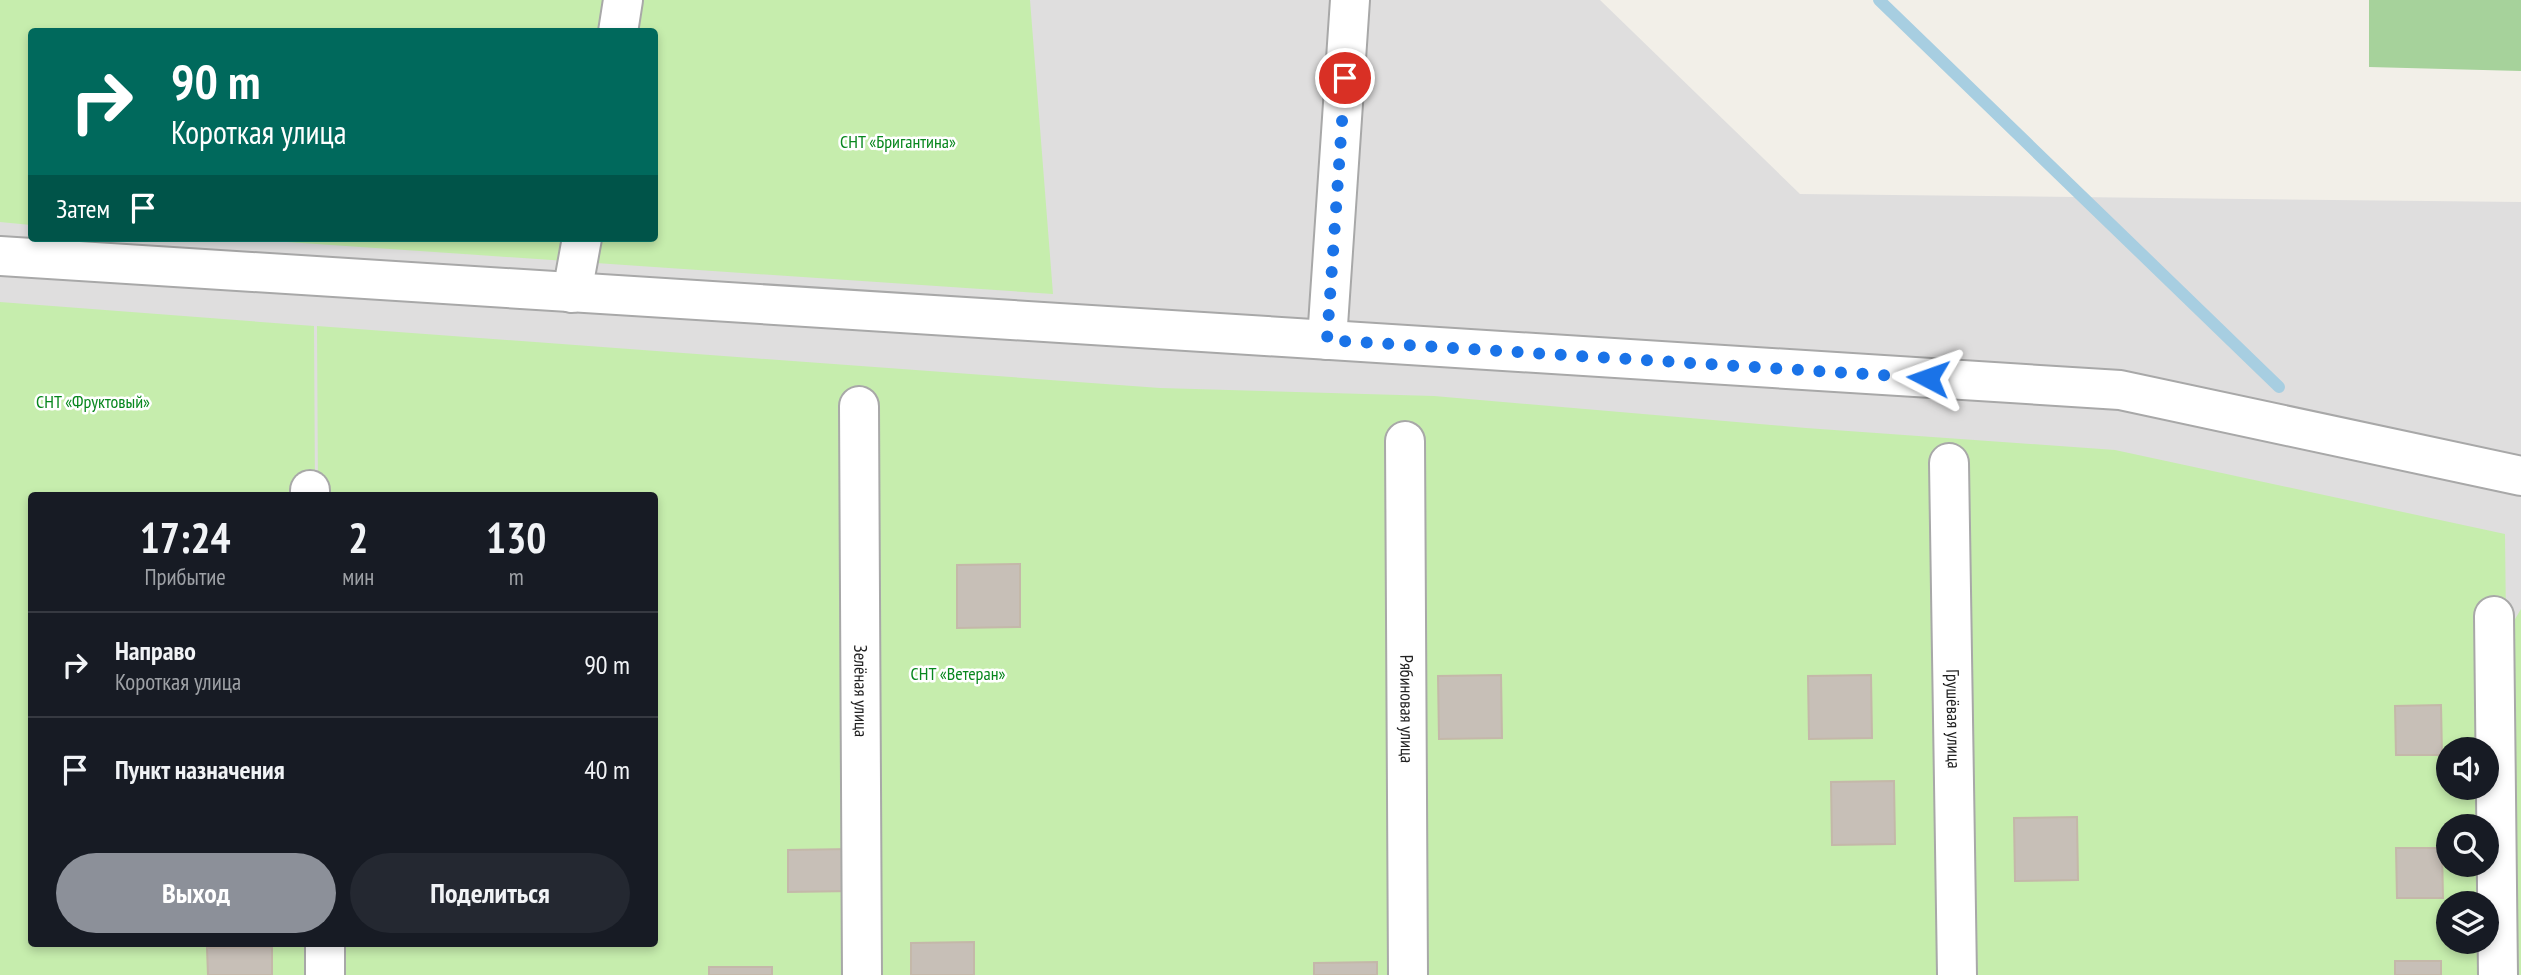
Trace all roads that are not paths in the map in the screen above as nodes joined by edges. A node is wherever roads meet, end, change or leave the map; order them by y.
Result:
1 (623, 0) edge
2 (1350, 0) edge
3 (619, 28) edge
4 (581, 242) edge
5 (0, 256) edge
6 (572, 293) junction
7 (1327, 340) junction
8 (859, 406) dead end
9 (1405, 441) dead end
10 (1949, 463) dead end
11 (2521, 476) edge
12 (2494, 616) dead end
13 (310, 947) edge
14 (324, 947) edge
15 (310, 975) edge
16 (325, 975) edge
17 (862, 975) edge
18 (1408, 975) edge
19 (1958, 975) edge
20 (2498, 975) edge

1 - 3 street
2 - 7 street
4 - 6 street
5 - 6 street
6 - 7 street
7 - 11 street
8 - 17 street, Зелёная улица
9 - 18 street, Рябиновая улица
10 - 19 street, Грушёвая улица
12 - 20 street
13 - 15 street
14 - 16 street

